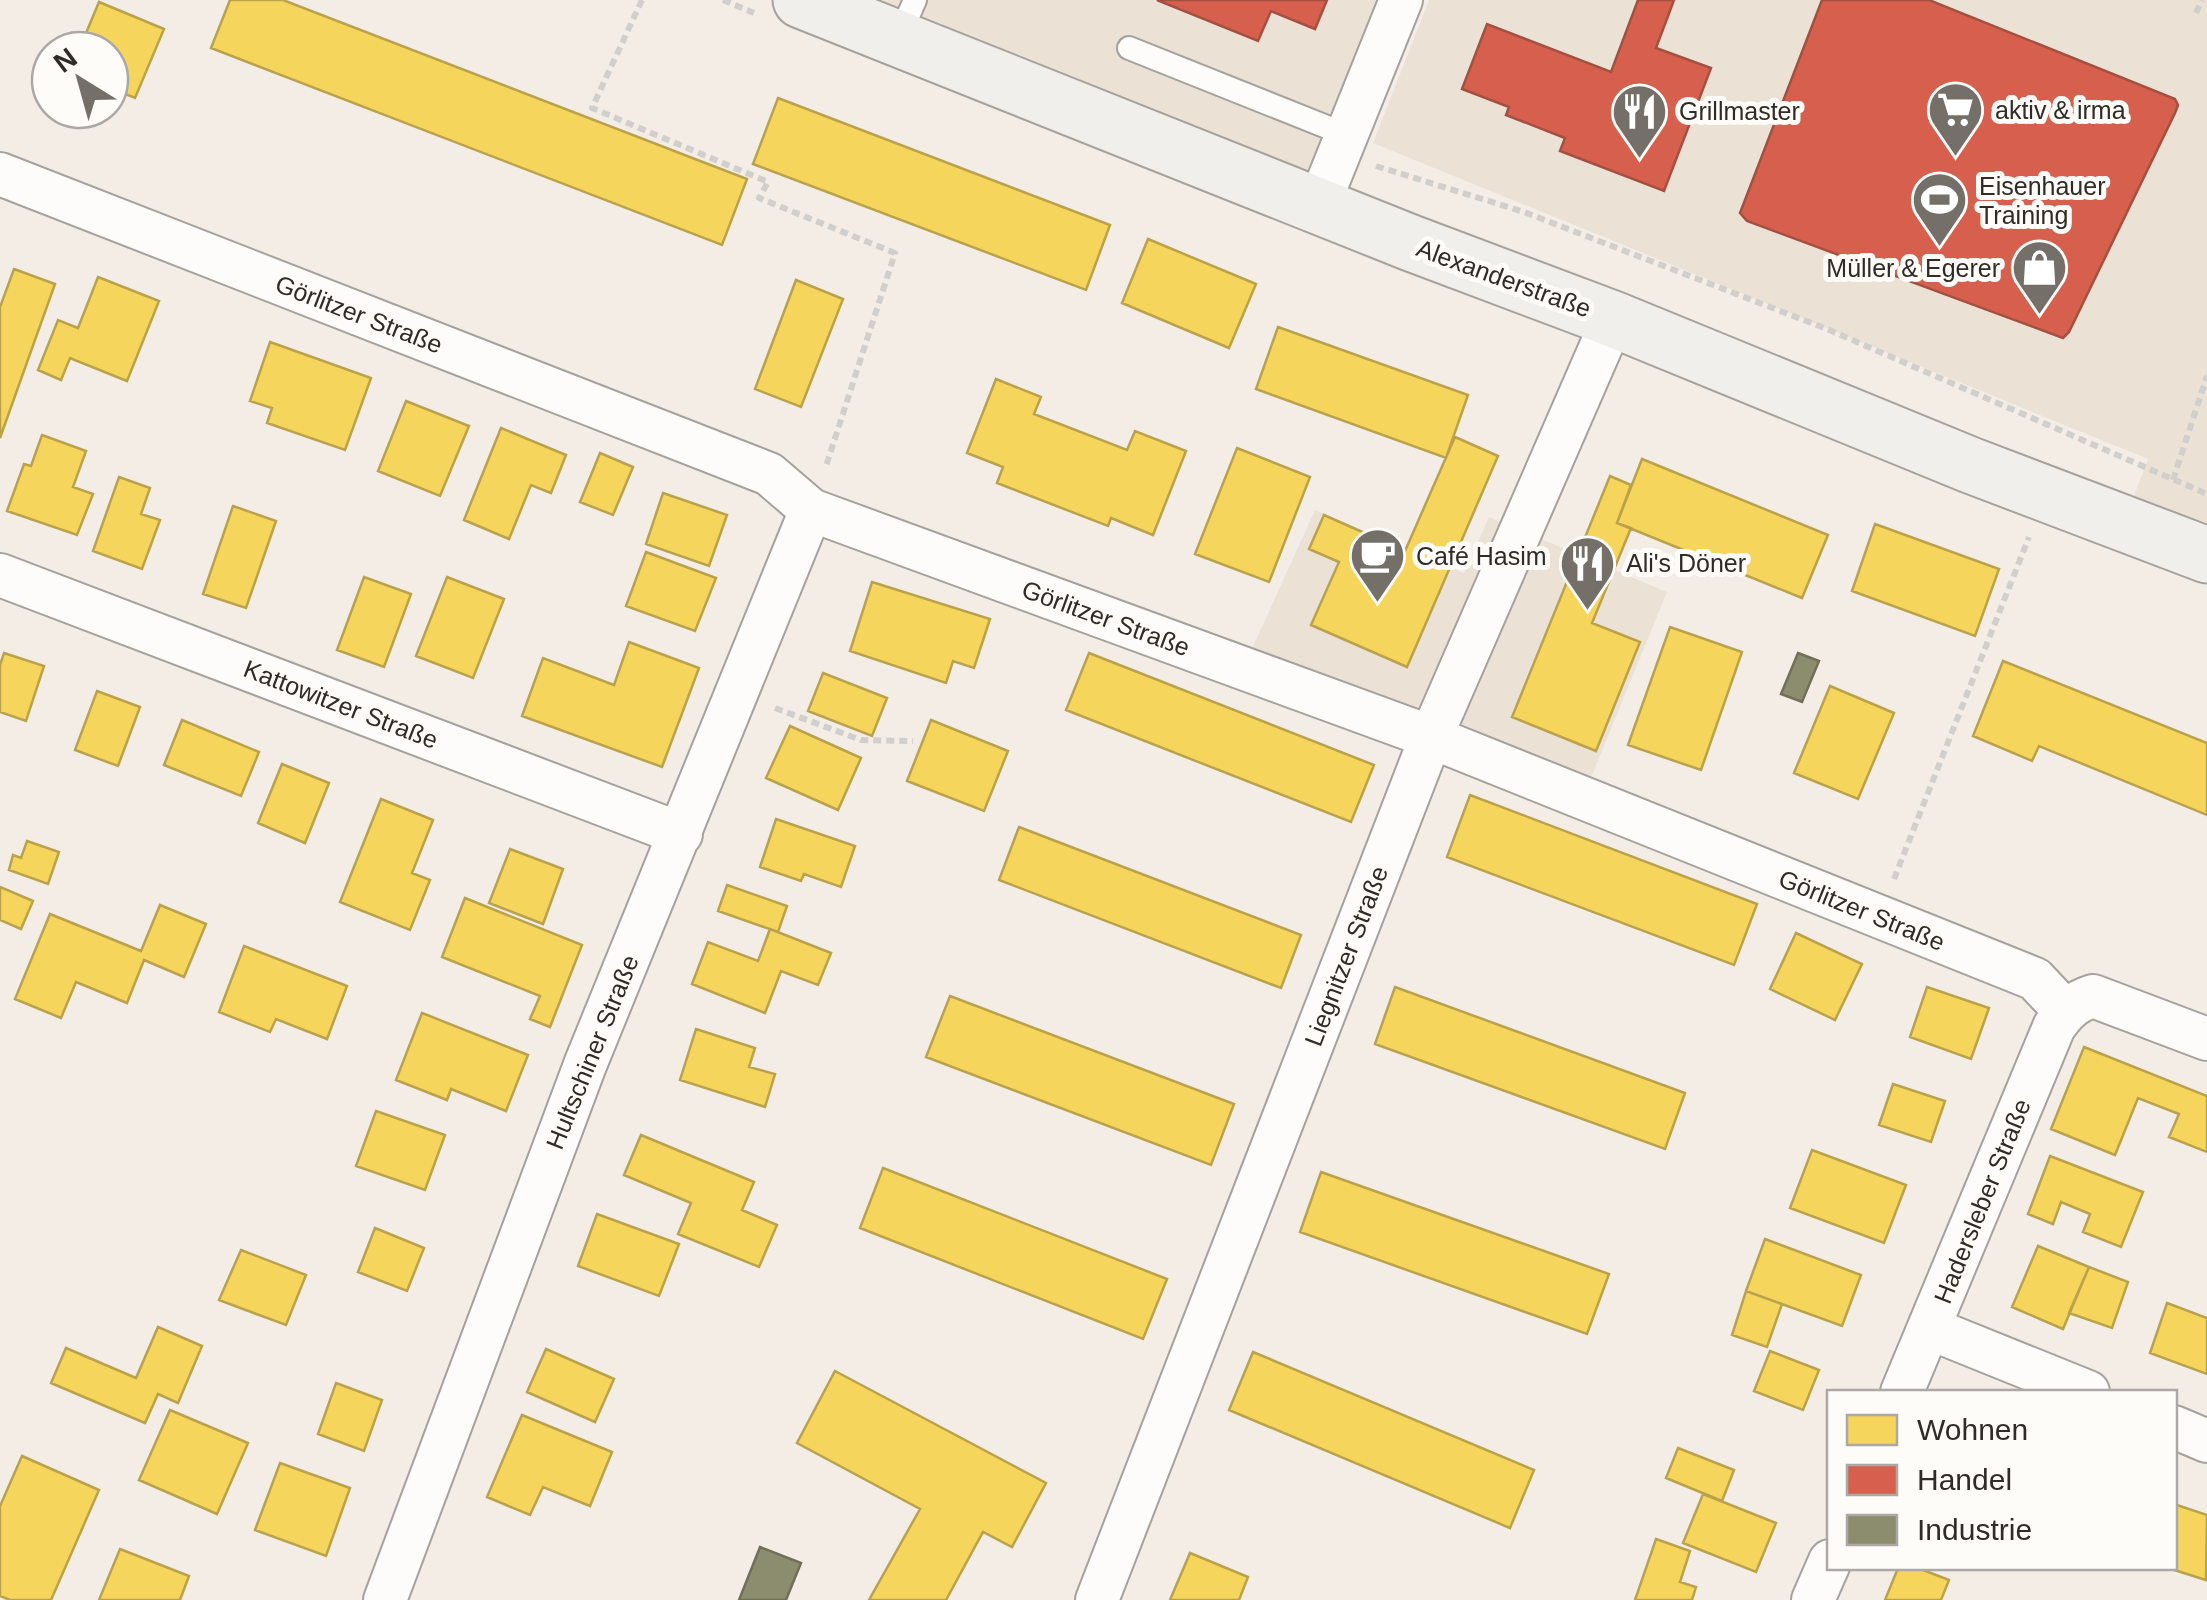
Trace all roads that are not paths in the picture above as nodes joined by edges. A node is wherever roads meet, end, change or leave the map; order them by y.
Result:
1 (800, 0) edge
2 (1401, 0) edge
3 (907, 20) edge
4 (1128, 48) dead end
5 (1343, 144) junction
6 (0, 174) edge
7 (1318, 206) junction
8 (1613, 318) junction
9 (811, 510) junction
10 (2207, 555) edge
11 (0, 575) edge
12 (1431, 738) junction
13 (681, 834) junction
14 (2065, 1011) junction
15 (2207, 1039) edge
16 (1930, 1328) junction
17 (1903, 1390) edge
18 (2083, 1390) edge
19 (2177, 1429) edge
20 (2207, 1441) edge
21 (1827, 1569) edge
22 (385, 1600) edge
23 (1097, 1600) edge
24 (1813, 1600) edge

1 - 3 main road, Alexanderstraße
2 - 5 street
3 - 7 main road, Alexanderstraße
4 - 5 lane
5 - 7 street
6 - 9 street, Görlitzer Straße
7 - 8 main road, Alexanderstraße
8 - 10 main road, Alexanderstraße
8 - 12 street, Liegnitzer Straße
9 - 12 street, Görlitzer Straße
9 - 13 street, Hultschiner Straße
11 - 13 street, Kattowitzer Straße
12 - 14 street, Görlitzer Straße
12 - 23 street, Liegnitzer Straße
13 - 22 street, Hultschiner Straße
14 - 15 street
14 - 16 street, Hadersleber Straße
16 - 17 street, Hadersleber Straße
16 - 18 street
19 - 20 street
21 - 24 street

